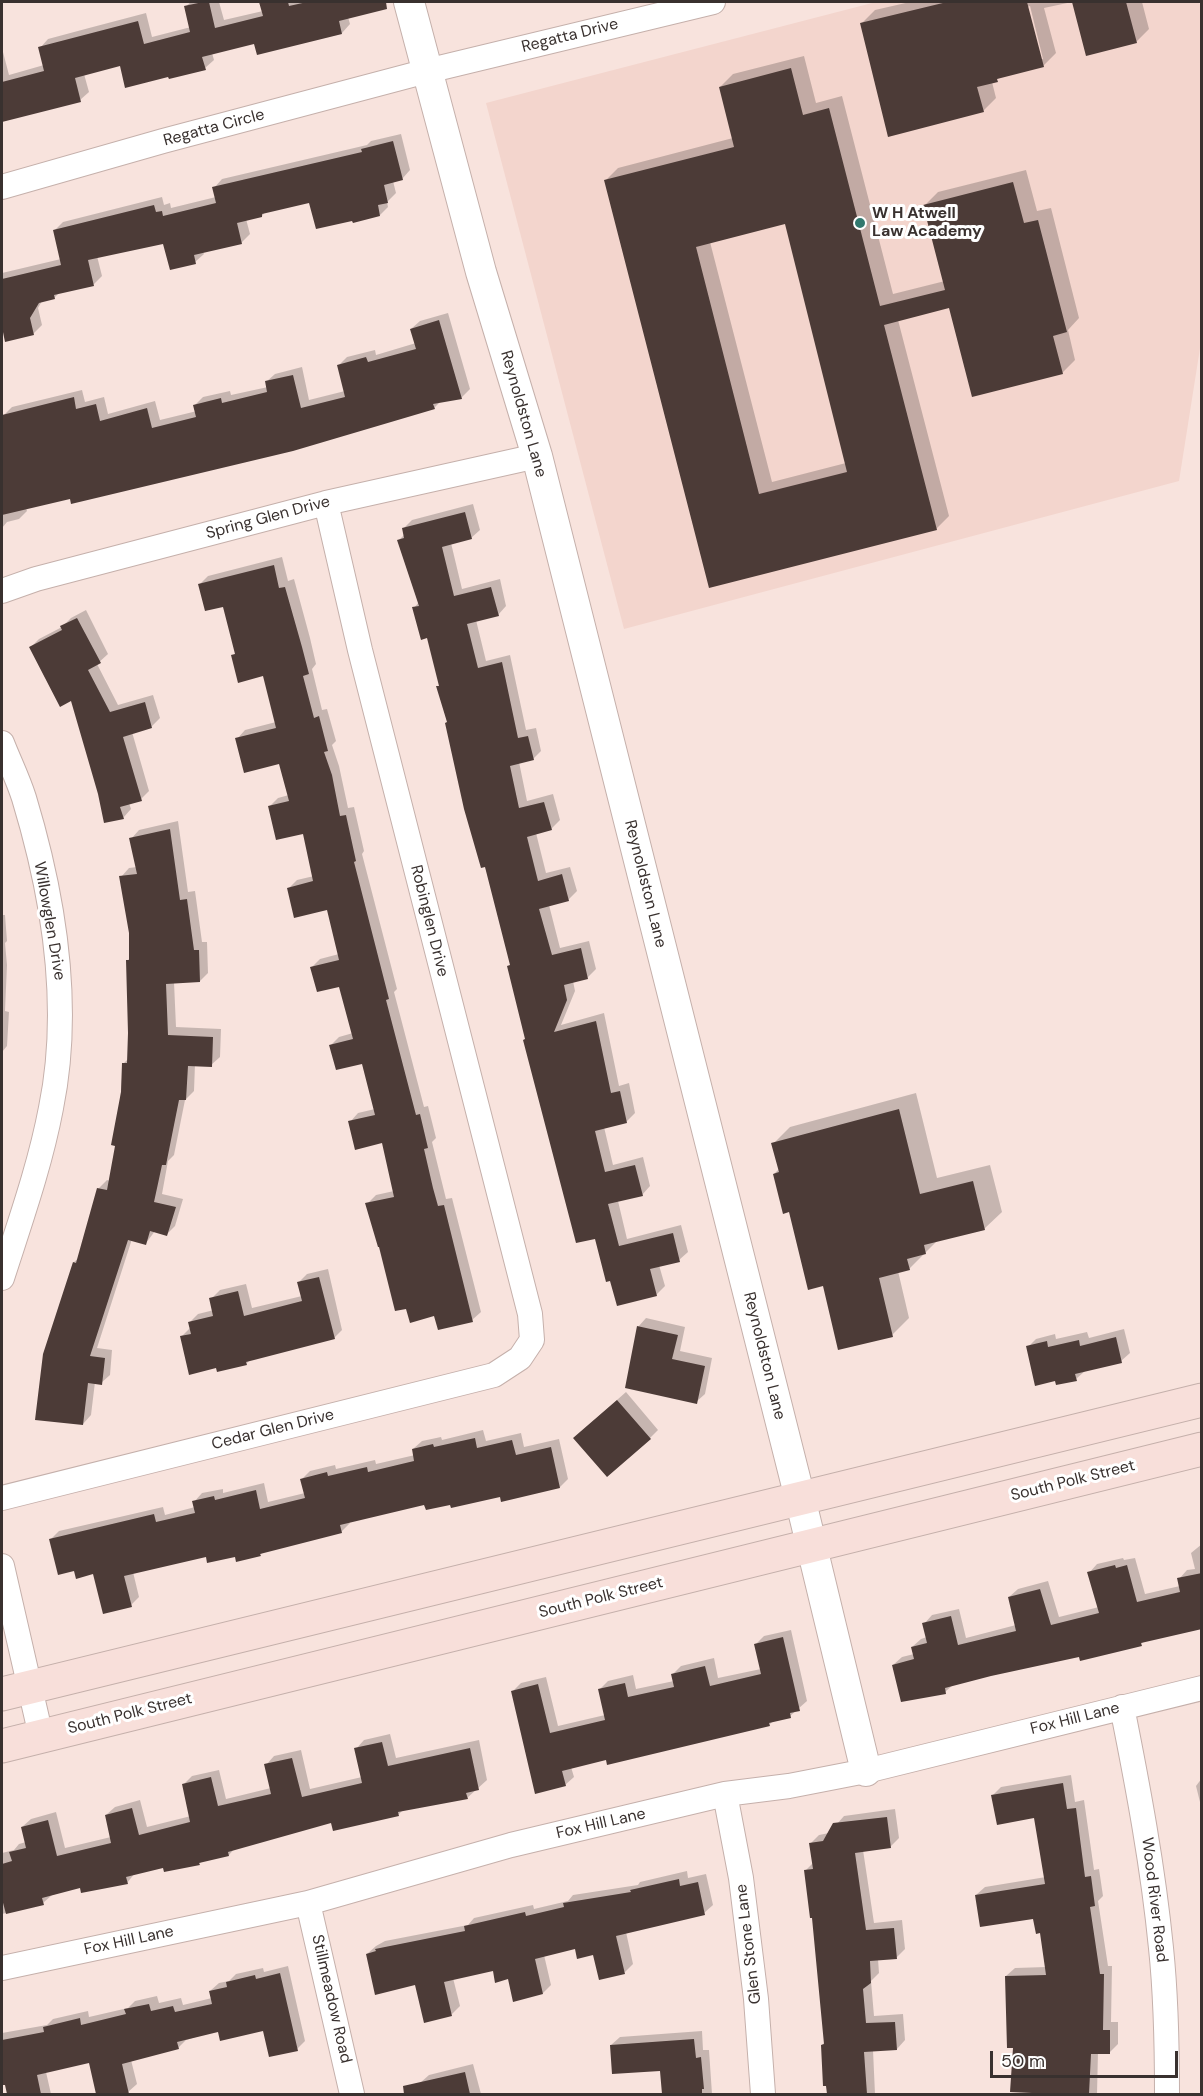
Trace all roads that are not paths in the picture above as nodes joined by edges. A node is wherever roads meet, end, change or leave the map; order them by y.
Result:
1 (409, 2) edge
2 (713, 2) edge
3 (427, 71) junction
4 (2, 187) edge
5 (537, 456) junction
6 (326, 502) junction
7 (2, 591) edge
8 (2, 743) edge
9 (2, 1278) edge
10 (532, 1340) joint
11 (1202, 1400) edge
12 (1202, 1449) edge
13 (2, 1498) edge
14 (800, 1498) junction
15 (812, 1546) junction
16 (2, 1566) edge
17 (1202, 1688) edge
18 (15, 1691) edge
19 (1122, 1707) junction
20 (41, 1736) junction
21 (2, 1746) edge
22 (866, 1771) junction
23 (725, 1794) junction
24 (308, 1903) junction
25 (2, 1968) edge
26 (352, 2094) edge
27 (763, 2094) edge
28 (1167, 2094) edge

1 - 3 street, Reynoldston Lane
2 - 3 street, Regatta Drive
3 - 4 street, Regatta Circle
3 - 5 street, Reynoldston Lane
5 - 6 street, Spring Glen Drive
5 - 14 street, Reynoldston Lane
6 - 7 street, Spring Glen Drive
6 - 10 street, Robinglen Drive
8 - 9 street, Willowglen Drive
10 - 13 street, Cedar Glen Drive
11 - 14 main road
12 - 15 main road, South Polk Street
14 - 15 street, Reynoldston Lane
14 - 18 main road
15 - 20 main road, South Polk Street
15 - 22 street, Reynoldston Lane
16 - 18 street
17 - 19 street, Fox Hill Lane
18 - 20 street
19 - 22 street, Fox Hill Lane
19 - 28 street, Wood River Road
20 - 21 main road, South Polk Street
22 - 23 street, Fox Hill Lane
23 - 24 street, Fox Hill Lane
23 - 27 street, Glen Stone Lane
24 - 25 street, Fox Hill Lane
24 - 26 street, Stillmeadow Road

